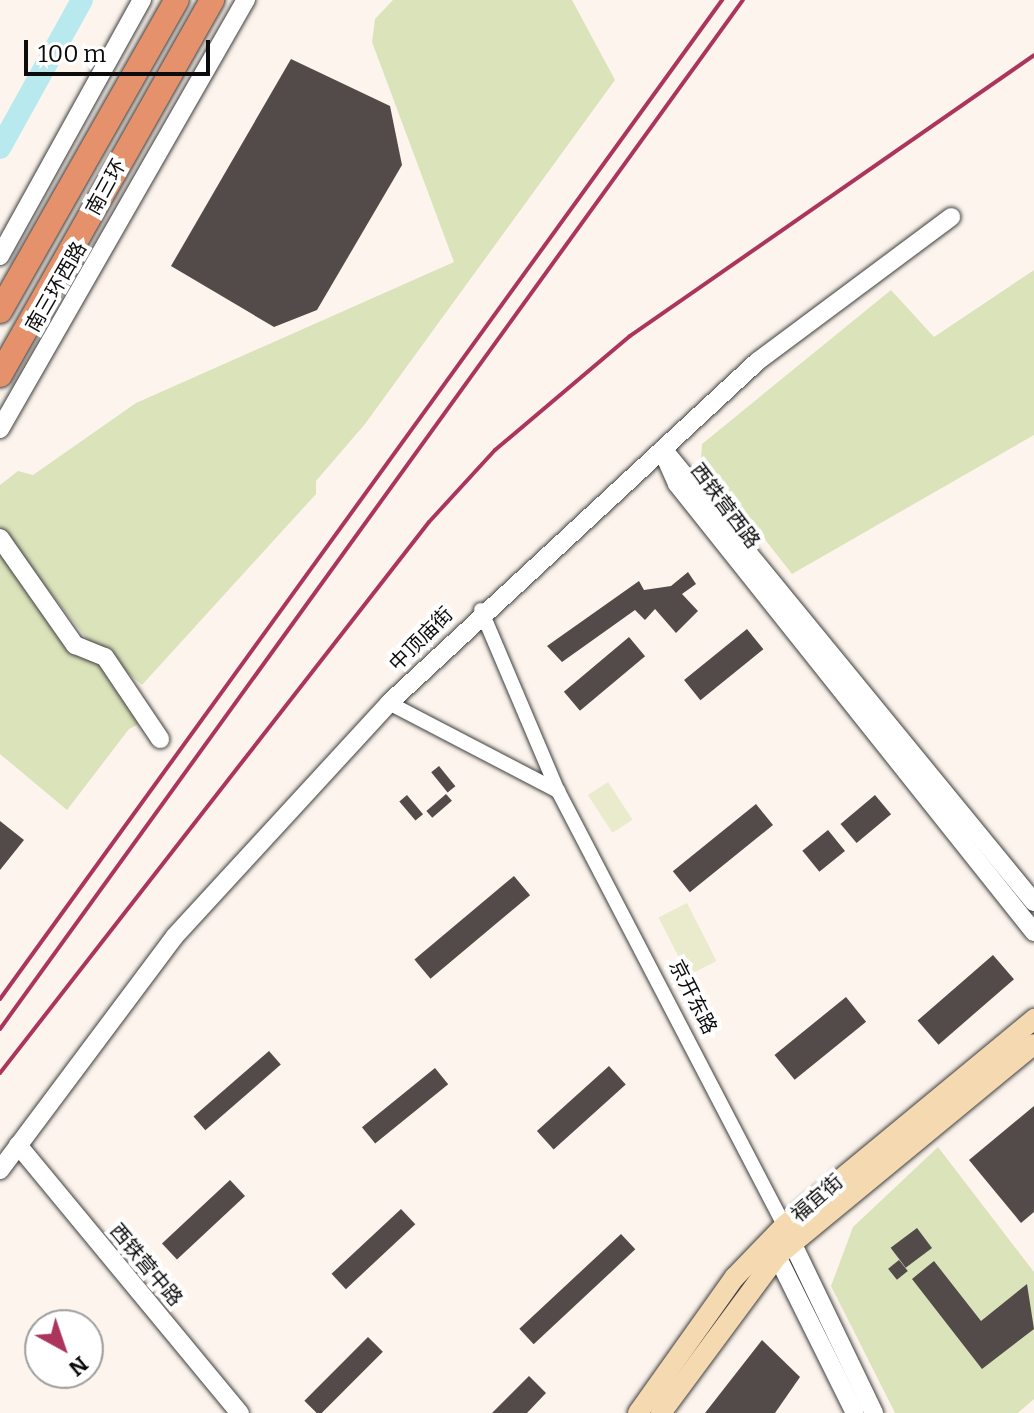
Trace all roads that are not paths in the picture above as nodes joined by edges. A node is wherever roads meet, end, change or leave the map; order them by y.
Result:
1 (142, 0) edge
2 (177, 0) edge
3 (212, 0) edge
4 (246, 0) edge
5 (951, 217) dead end
6 (0, 256) edge
7 (0, 311) edge
8 (0, 375) edge
9 (0, 429) edge
10 (662, 450) junction
11 (0, 538) edge
12 (481, 610) junction
13 (389, 703) junction
14 (160, 739) dead end
15 (558, 791) junction
16 (1034, 902) edge
17 (1034, 932) edge
18 (1034, 1019) edge
19 (1034, 1044) edge
20 (18, 1145) junction
21 (0, 1170) edge
22 (788, 1234) junction
23 (777, 1256) junction
24 (240, 1413) edge
25 (638, 1413) edge
26 (661, 1413) edge
27 (855, 1413) edge
28 (874, 1413) edge

1 - 6 street
2 - 7 highway, 南三环
3 - 8 highway, 南三环
4 - 9 street, 南三环西路
5 - 10 street, 中顶庙街
10 - 12 street, 中顶庙街
10 - 16 street, 西铁营西路
10 - 17 street, 西铁营西路
11 - 14 street
12 - 13 street, 中顶庙街
12 - 15 street
13 - 15 street
13 - 20 street, 中顶庙街
15 - 22 street, 京开东路
18 - 22 main road, 福宜街
19 - 22 main road, 福宜街
20 - 21 street, 中顶庙街
20 - 24 street, 西铁营中路
22 - 23 main road, 福宜街
22 - 25 main road, 福宜街
22 - 28 street, 京开东路
23 - 26 main road, 福宜街
23 - 27 street

